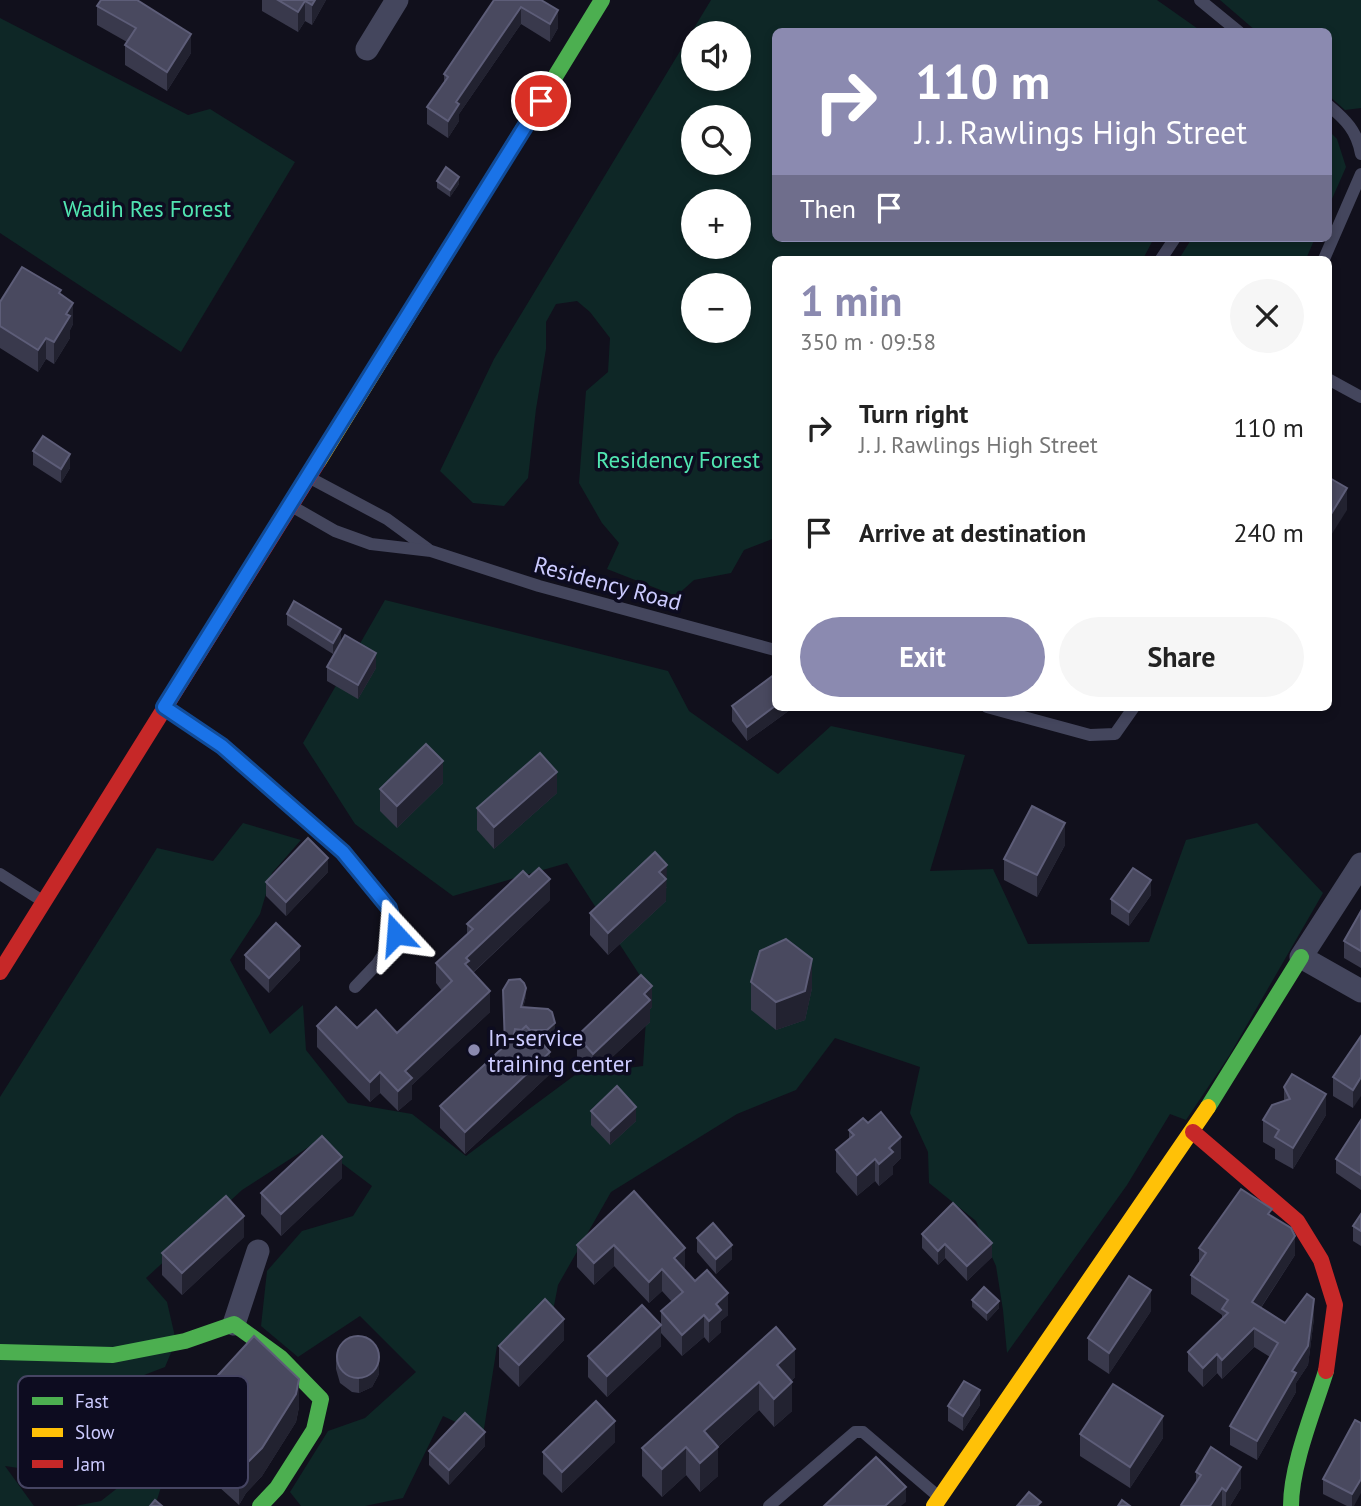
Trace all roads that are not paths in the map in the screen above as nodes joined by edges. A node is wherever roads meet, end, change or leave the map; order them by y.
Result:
1 (397, 0) edge
2 (602, 0) edge
3 (1200, 0) edge
4 (1234, 28) edge
5 (367, 49) dead end
6 (1332, 108) edge
7 (1361, 154) edge
8 (1361, 174) edge
9 (1332, 241) edge
10 (1332, 381) edge
11 (1361, 397) edge
12 (309, 477) junction
13 (291, 506) junction
14 (431, 551) junction
15 (772, 649) edge
16 (164, 707) junction
17 (1002, 711) edge
18 (1131, 711) edge
19 (1361, 864) edge
20 (0, 874) edge
21 (43, 902) junction
22 (1301, 957) junction
23 (0, 972) edge
24 (355, 987) dead end
25 (1361, 991) edge
26 (1193, 1132) junction
27 (258, 1251) dead end
28 (234, 1324) junction
29 (0, 1352) edge
30 (937, 1502) edge
31 (1288, 1502) edge
32 (260, 1506) edge
33 (769, 1506) edge

1 - 5 street
2 - 12 street
3 - 4 lane
6 - 7 lane
8 - 9 lane
10 - 11 lane
12 - 13 street
12 - 14 lane, Residency Road
13 - 14 lane, Residency Road
13 - 16 street
14 - 15 lane, Residency Road
16 - 21 street
16 - 24 lane
17 - 18 lane
19 - 22 street
20 - 21 lane
21 - 23 street
22 - 25 street
22 - 26 street
26 - 30 street
26 - 31 street
27 - 28 street
28 - 29 street
28 - 32 street
30 - 33 lane

